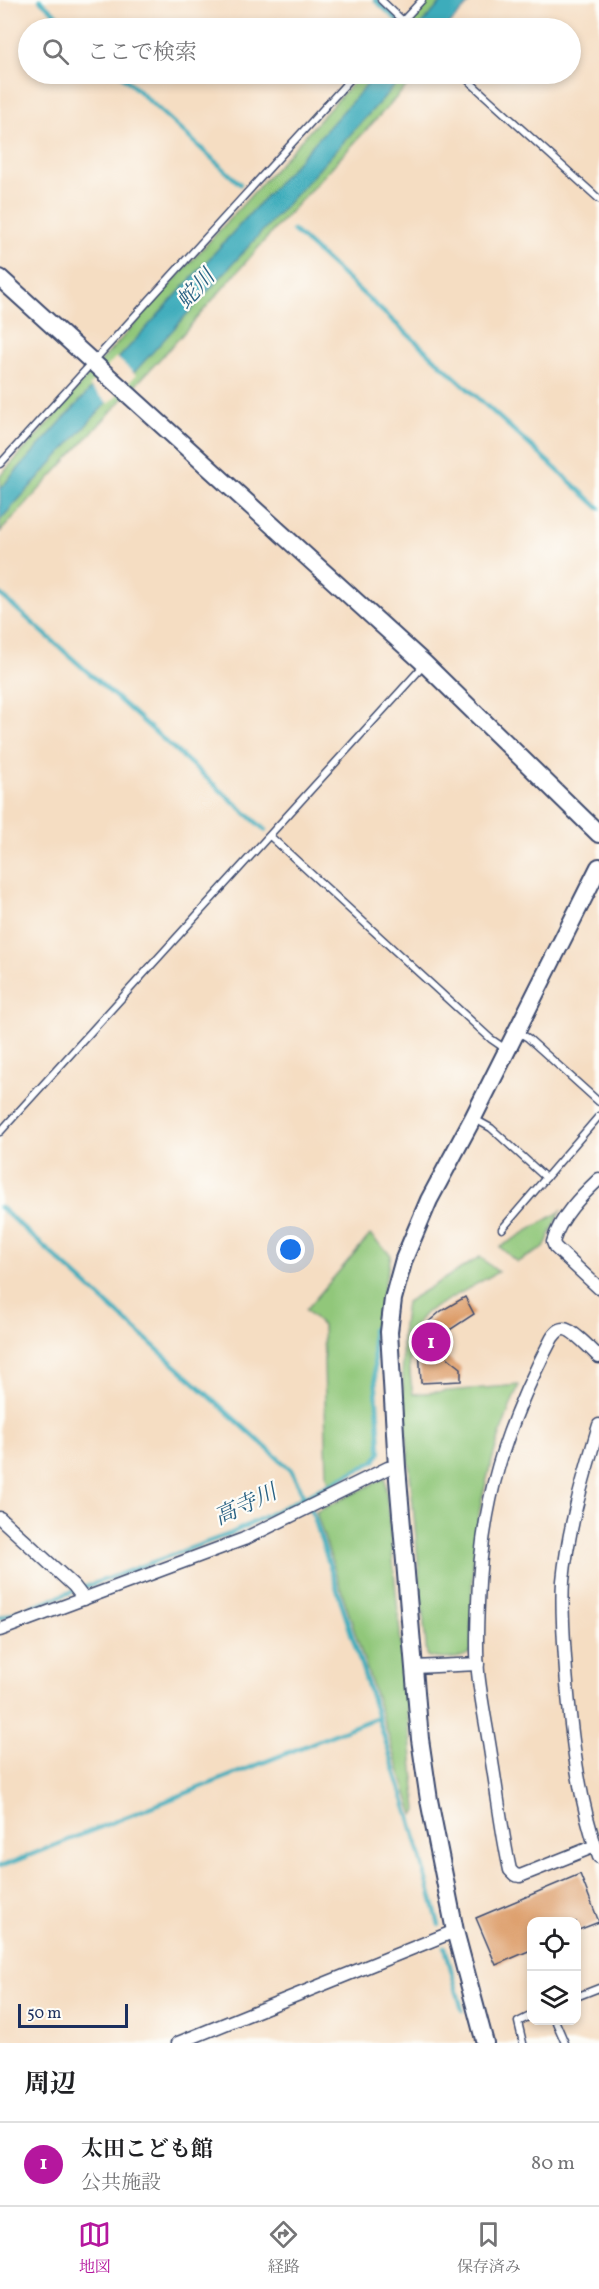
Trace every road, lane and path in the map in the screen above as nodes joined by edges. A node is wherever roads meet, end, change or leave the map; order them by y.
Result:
1 (381, 0) edge
2 (422, 0) edge
3 (400, 18) edge
4 (406, 18) edge
5 (346, 84) edge
6 (472, 84) edge
7 (599, 198) edge
8 (0, 278) edge
9 (93, 363) junction
10 (0, 464) edge
11 (425, 664) junction
12 (599, 834) edge
13 (270, 836) junction
14 (599, 867) edge
15 (516, 1031) junction
16 (507, 1050) junction
17 (599, 1102) edge
18 (599, 1116) edge
19 (473, 1118) junction
20 (0, 1132) edge
21 (546, 1178) junction
22 (599, 1179) edge
23 (502, 1229) dead end
24 (599, 1288) edge
25 (599, 1357) edge
26 (599, 1425) edge
27 (397, 1467) junction
28 (0, 1518) edge
29 (84, 1599) junction
30 (0, 1630) edge
31 (478, 1664) junction
32 (415, 1667) junction
33 (597, 1851) edge
34 (455, 1931) junction
35 (599, 1988) edge
36 (581, 1995) edge
37 (527, 2018) edge
38 (557, 2025) edge
39 (178, 2043) edge
40 (485, 2043) edge
41 (523, 2043) edge
42 (565, 2043) edge

1 - 3 lane
2 - 4 lane
5 - 9 lane
6 - 7 lane
8 - 9 street
9 - 10 lane
9 - 11 street
11 - 12 street
11 - 13 lane
13 - 16 lane
13 - 20 lane
14 - 15 street
15 - 16 street
15 - 17 lane
16 - 19 street
18 - 21 lane
19 - 21 lane
19 - 27 street
21 - 23 lane
22 - 24 street
25 - 31 street
26 - 33 street
27 - 29 street
27 - 32 street
28 - 29 street
29 - 30 street
31 - 32 street
31 - 33 street
32 - 34 street
34 - 39 street
34 - 40 street
35 - 36 lane
37 - 41 lane
38 - 42 lane

